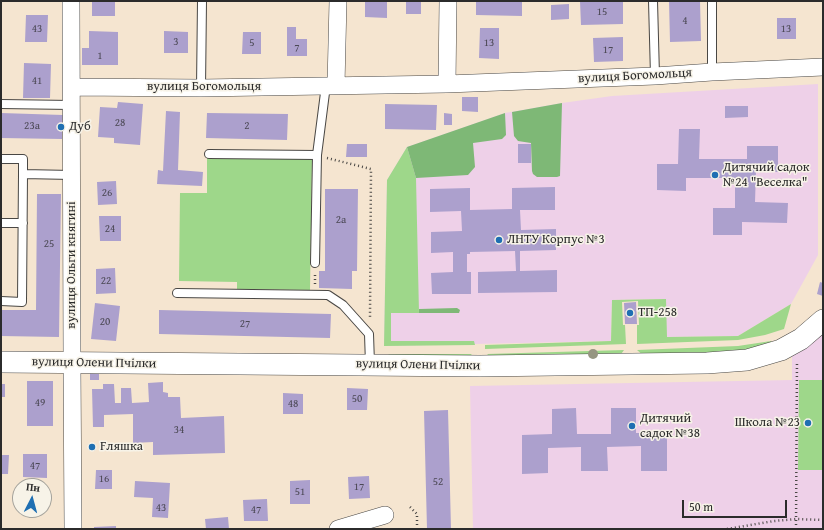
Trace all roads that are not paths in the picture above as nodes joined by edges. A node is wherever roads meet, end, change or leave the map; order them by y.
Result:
1 (71, 1) edge
2 (202, 1) edge
3 (338, 1) edge
4 (448, 1) edge
5 (653, 1) edge
6 (712, 1) edge
7 (823, 67) edge
8 (712, 72) junction
9 (655, 76) junction
10 (447, 84) junction
11 (331, 85) junction
12 (72, 87) junction
13 (201, 88) junction
14 (1, 104) edge
15 (72, 105) junction
16 (209, 154) dead end
17 (317, 155) junction
18 (1, 159) edge
19 (23, 174) junction
20 (72, 175) junction
21 (1, 223) edge
22 (23, 223) junction
23 (315, 263) road end
24 (177, 293) dead end
25 (1, 302) edge
26 (823, 320) edge
27 (1, 362) edge
28 (72, 363) junction
29 (370, 364) junction
30 (385, 515) dead end
31 (73, 529) edge
32 (338, 529) edge

1 - 12 street, вулиця Ольги княгині
2 - 13 lane
3 - 11 street
4 - 10 street
5 - 9 lane
6 - 8 lane
7 - 8 street, вулиця Богомольця
8 - 9 street, вулиця Богомольця
9 - 10 street, вулиця Богомольця
10 - 11 street, вулиця Богомольця
11 - 13 street, вулиця Богомольця
11 - 17 lane
12 - 13 street, вулиця Богомольця
12 - 15 street, вулиця Ольги княгині
14 - 15 lane
15 - 20 street, вулиця Ольги княгині
16 - 17 lane
17 - 23 lane
18 - 19 lane
19 - 20 lane
19 - 22 lane
20 - 28 street, вулиця Ольги княгині
21 - 22 lane
22 - 25 lane
24 - 29 lane
26 - 29 street, вулиця Олени Пчілки
27 - 28 street, вулиця Олени Пчілки
28 - 29 street, вулиця Олени Пчілки
28 - 31 street, вулиця Ольги княгині
30 - 32 street

